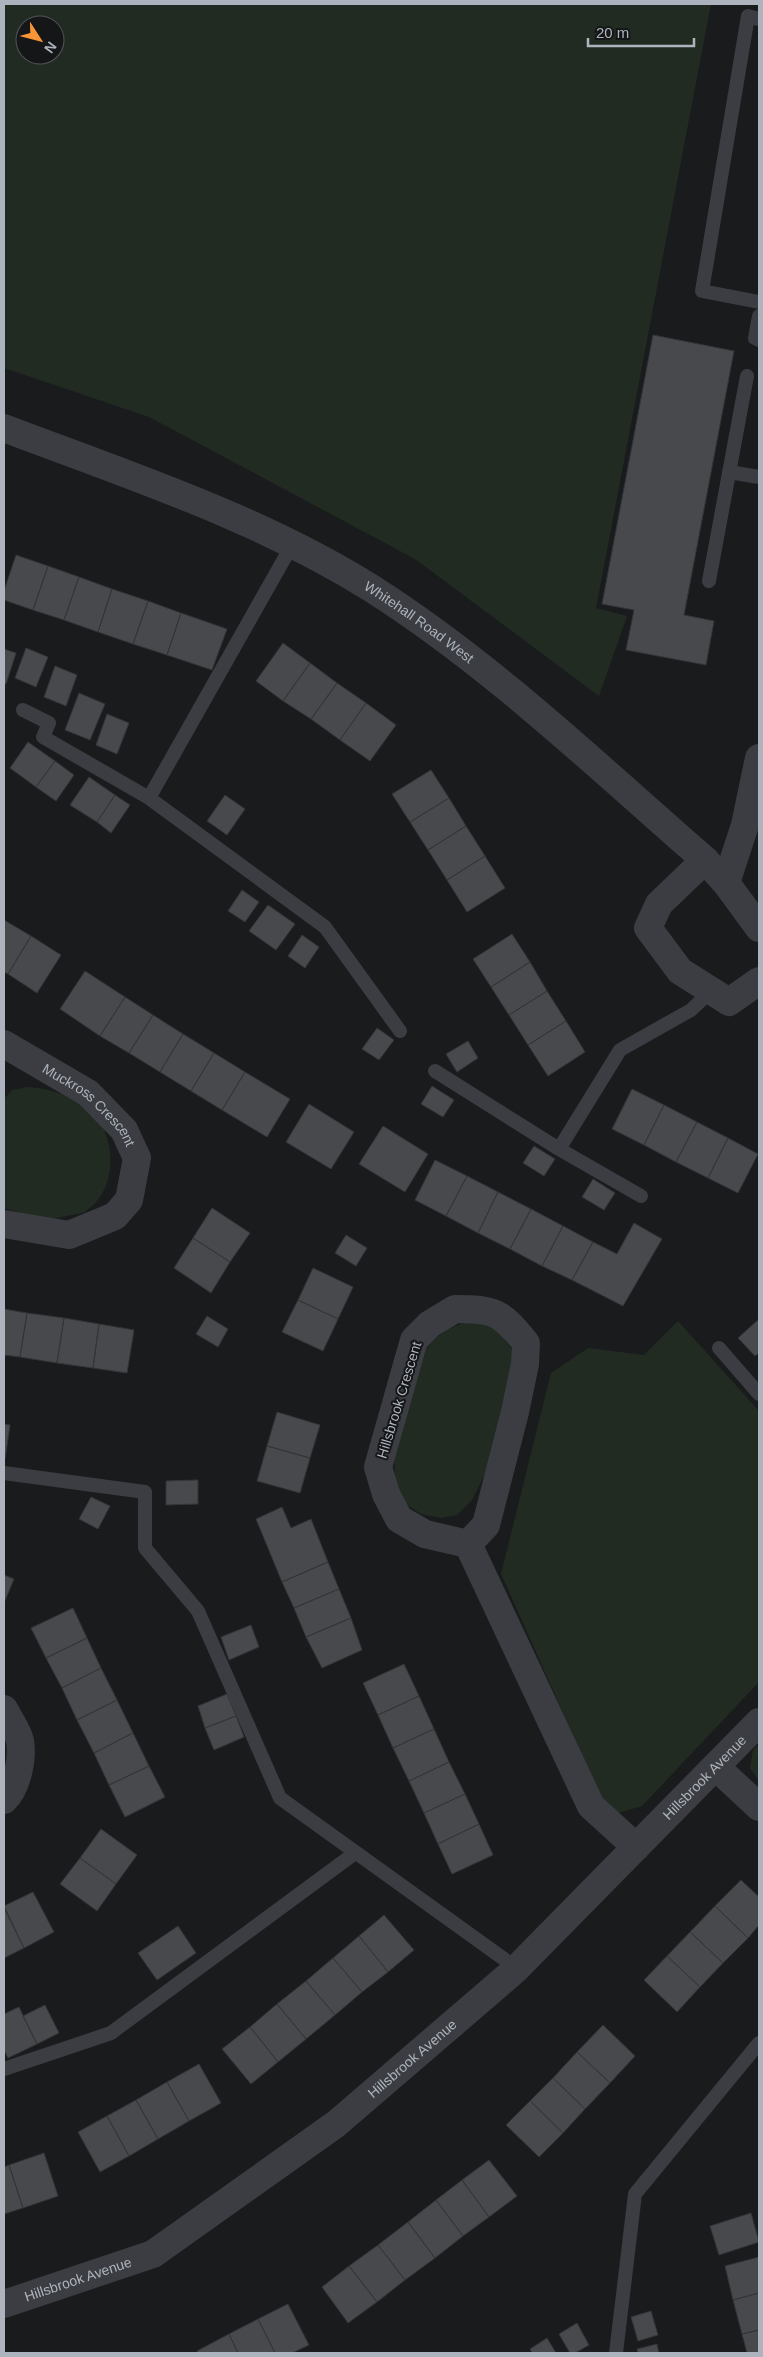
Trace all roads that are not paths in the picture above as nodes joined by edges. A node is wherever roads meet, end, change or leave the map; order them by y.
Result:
1 (759, 19) edge
2 (759, 302) edge
3 (759, 316) edge
4 (759, 340) edge
5 (747, 376) dead end
6 (4, 428) edge
7 (729, 472) junction
8 (759, 477) edge
9 (292, 545) junction
10 (709, 581) dead end
11 (24, 710) dead end
12 (759, 758) edge
13 (149, 798) junction
14 (705, 860) junction
15 (726, 883) junction
16 (759, 928) edge
17 (759, 981) edge
18 (711, 991) junction
19 (400, 1031) dead end
20 (5, 1047) edge
21 (435, 1072) dead end
22 (559, 1149) junction
23 (641, 1196) dead end
24 (4, 1224) edge
25 (719, 1348) dead end
26 (759, 1394) edge
27 (4, 1473) edge
28 (468, 1544) junction
29 (4, 1710) edge
30 (759, 1722) edge
31 (716, 1767) junction
32 (4, 1800) edge
33 (759, 1806) edge
34 (636, 1847) junction
35 (355, 1853) junction
36 (515, 1970) junction
37 (759, 2044) edge
38 (4, 2069) edge
39 (4, 2304) edge
40 (616, 2353) edge

1 - 2 lane
3 - 4 lane
5 - 7 lane
6 - 9 street, Whitehall Road West
7 - 8 lane
7 - 10 lane
9 - 13 lane
9 - 14 street, Whitehall Road West
11 - 13 lane
12 - 15 street
13 - 19 lane
14 - 15 street, Whitehall Road West
14 - 18 street
15 - 16 street, Whitehall Road West
17 - 18 street
18 - 22 lane
20 - 24 street, Muckross Crescent
21 - 22 lane
22 - 23 lane
25 - 26 lane
27 - 35 lane
28 - 28 street, Hillsbrook Crescent
28 - 34 street
29 - 32 street
30 - 31 street, Hillsbrook Avenue
31 - 33 street
31 - 34 street, Hillsbrook Avenue
34 - 36 street, Hillsbrook Avenue
35 - 36 lane
35 - 38 lane
36 - 39 street, Hillsbrook Avenue
37 - 40 lane

